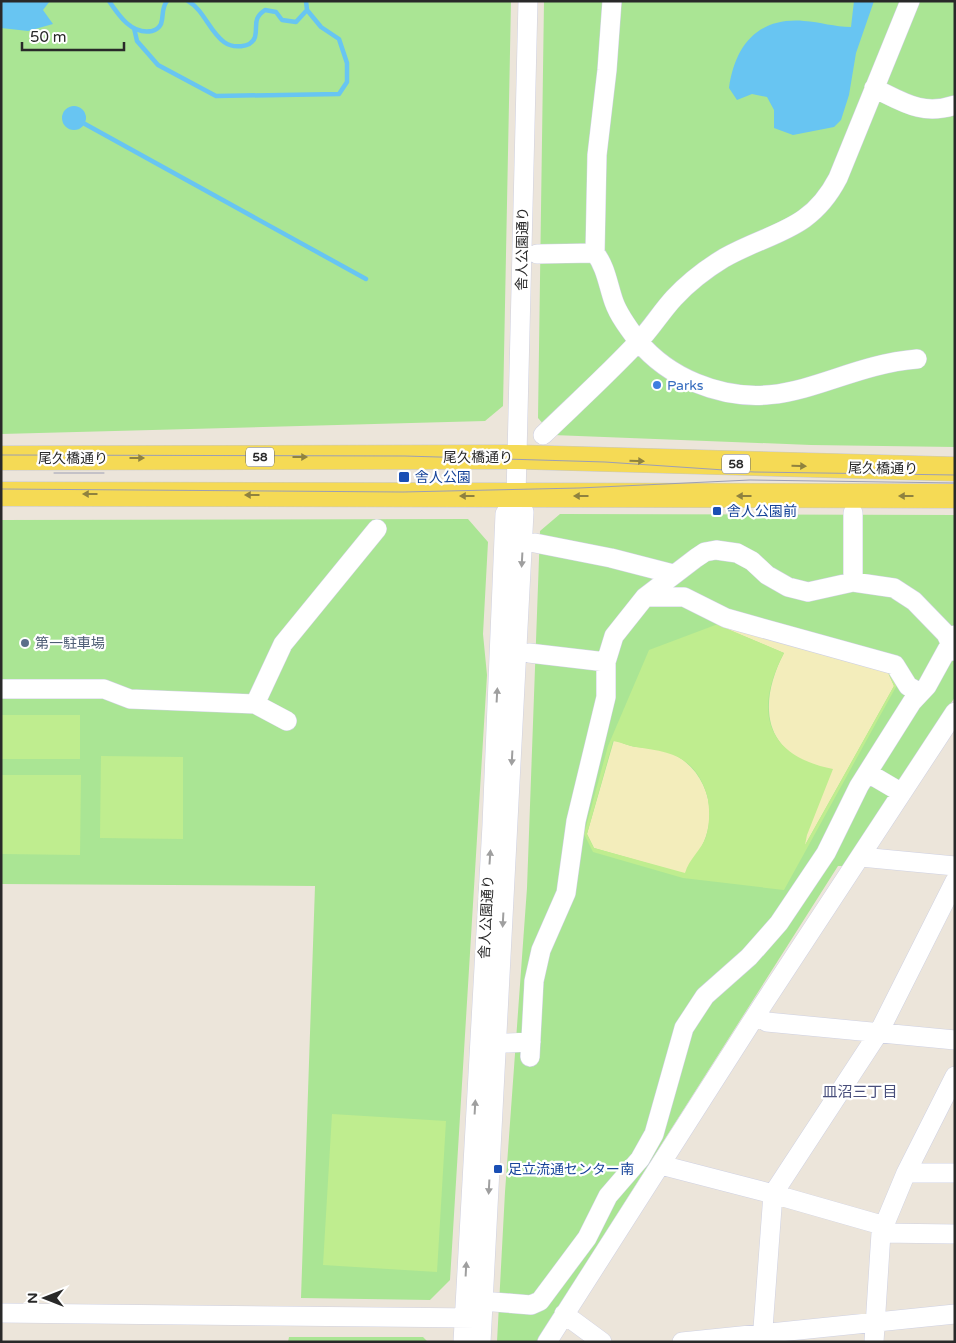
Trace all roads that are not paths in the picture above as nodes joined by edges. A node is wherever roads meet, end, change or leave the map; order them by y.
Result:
1 (528, 1) edge
2 (612, 1) edge
3 (910, 1) edge
4 (874, 88) junction
5 (955, 105) edge
6 (595, 253) junction
7 (537, 254) dead end
8 (639, 342) junction
9 (917, 359) dead end
10 (543, 435) dead end
11 (518, 457) junction
12 (1, 458) edge
13 (955, 469) edge
14 (1, 494) edge
15 (516, 496) junction
16 (955, 496) edge
17 (853, 513) dead end
18 (377, 529) dead end
19 (535, 543) dead end
20 (673, 574) junction
21 (853, 582) junction
22 (645, 597) junction
23 (953, 643) edge
24 (530, 653) dead end
25 (606, 662) junction
26 (1, 689) edge
27 (920, 694) junction
28 (255, 704) junction
29 (287, 721) dead end
30 (952, 724) edge
31 (868, 773) junction
32 (902, 793) junction
33 (861, 857) junction
34 (955, 866) edge
35 (955, 881) edge
36 (779, 923) junction
37 (797, 935) dead end
38 (756, 1015) junction
39 (879, 1032) junction
40 (955, 1040) edge
41 (508, 1044) dead end
42 (955, 1076) edge
43 (652, 1160) junction
44 (906, 1173) junction
45 (955, 1174) edge
46 (773, 1194) junction
47 (883, 1229) junction
48 (955, 1234) edge
49 (494, 1302) dead end
50 (1, 1313) edge
51 (564, 1314) junction
52 (955, 1314) edge
53 (473, 1318) junction
54 (875, 1321) junction
55 (762, 1337) edge
56 (463, 1342) edge
57 (482, 1342) edge
58 (547, 1342) edge
59 (602, 1342) edge
60 (682, 1342) edge
61 (874, 1342) edge

1 - 11 street, 舎人公園通り
2 - 6 street
3 - 4 street
4 - 5 street
4 - 8 street
6 - 7 street
6 - 8 street
8 - 9 street
8 - 10 street
12 -> 11 main road, 尾久橋通り / 58
11 -> 13 main road, 尾久橋通り / 58
11 - 15 street, 舎人公園通り
15 -> 14 main road, 尾久橋通り
16 -> 15 main road, 尾久橋通り
15 - 53 street, 舎人公園通り
17 - 21 street
18 - 28 street
19 - 20 street
20 - 21 street
20 - 22 street
21 - 23 street
22 - 25 street
22 - 27 street
23 - 27 street
24 - 25 street
25 - 41 street
26 - 28 street
27 - 31 street
28 - 29 street
30 - 32 street
31 - 32 street
31 - 36 street
32 - 33 street
33 - 34 street
33 - 38 street
35 - 39 street
36 - 37 street
36 - 43 street
38 - 39 street
38 - 43 street
39 - 40 street
39 - 46 street
42 - 44 street
43 - 46 street
43 - 49 street
43 - 51 street
44 - 45 street
44 - 47 street
46 - 47 street
46 - 55 street
47 - 48 street
47 - 54 street
50 - 53 street
51 - 58 street
51 - 59 street
52 - 54 street
53 - 56 street, 舎人公園通り
53 - 57 street, 舎人公園通り
54 - 55 street
54 - 61 street
55 - 60 street

